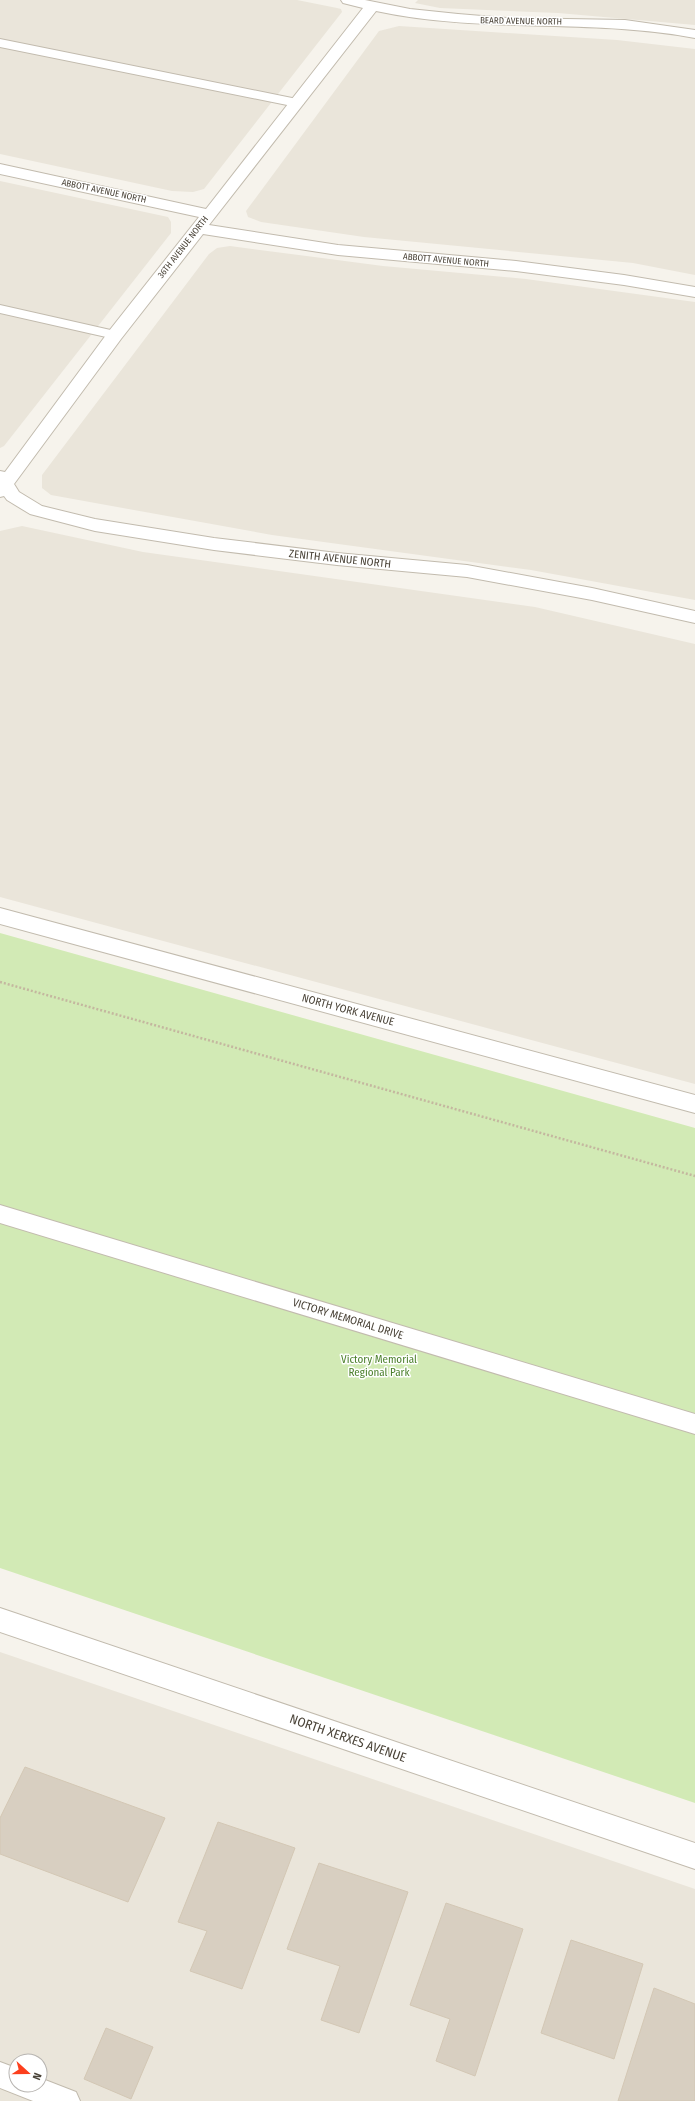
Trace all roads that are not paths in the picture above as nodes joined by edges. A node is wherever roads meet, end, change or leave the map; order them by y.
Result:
1 (348, 0) edge
2 (372, 7) junction
3 (695, 34) edge
4 (0, 43) edge
5 (297, 103) junction
6 (0, 169) edge
7 (209, 214) junction
8 (198, 228) junction
9 (695, 292) edge
10 (0, 309) edge
11 (115, 335) junction
12 (2, 483) edge
13 (695, 617) edge
14 (0, 916) edge
15 (695, 1104) edge
16 (0, 1214) edge
17 (695, 1424) edge
18 (0, 1620) edge
19 (695, 1856) edge
20 (46, 2093) edge
21 (67, 2101) edge

1 - 2 street, BEARD AVENUE NORTH
2 - 3 street, BEARD AVENUE NORTH
2 - 5 street, 36TH AVENUE NORTH
4 - 5 lane
5 - 7 street, 36TH AVENUE NORTH
6 - 7 street, ABBOTT AVENUE NORTH
7 - 8 street, 36TH AVENUE NORTH
8 - 9 street, ABBOTT AVENUE NORTH
8 - 11 street, 36TH AVENUE NORTH
10 - 11 lane
11 - 12 street, 36TH AVENUE NORTH
12 - 13 street, ZENITH AVENUE NORTH
14 - 15 street, NORTH YORK AVENUE
16 - 17 street, VICTORY MEMORIAL DRIVE
18 - 19 street, NORTH XERXES AVENUE
20 - 21 lane

